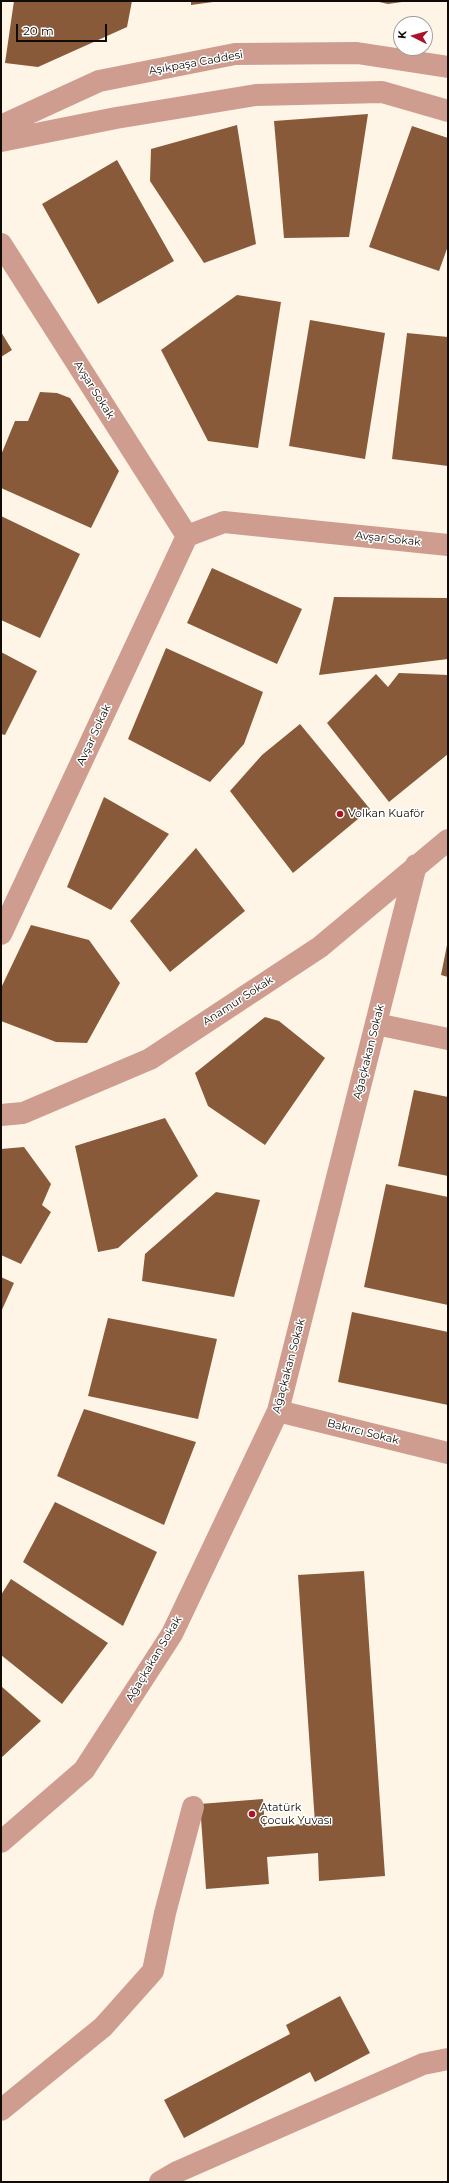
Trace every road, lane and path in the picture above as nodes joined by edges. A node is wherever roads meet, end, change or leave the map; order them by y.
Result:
1 (448, 67) edge
2 (448, 111) edge
3 (1, 126) edge
4 (1, 141) edge
5 (1, 244) edge
6 (187, 536) junction
7 (448, 545) edge
8 (448, 840) edge
9 (416, 865) junction
10 (1, 934) edge
11 (376, 1024) junction
12 (448, 1040) edge
13 (1, 1115) edge
14 (278, 1411) junction
15 (448, 1453) edge
16 (193, 1807) dead end
17 (1, 1842) edge
18 (448, 2059) edge
19 (1, 2110) edge
20 (160, 2182) edge

1 - 3 street, Aşıkpaşa Caddesi
2 - 4 street
5 - 6 street, Avşar Sokak
6 - 7 street, Avşar Sokak
6 - 10 street, Avşar Sokak
8 - 9 street, Anamur Sokak
9 - 11 street, Ağaçkakan Sokak
9 - 13 street, Anamur Sokak
11 - 12 street
11 - 14 street, Ağaçkakan Sokak
14 - 15 street, Bakırcı Sokak
14 - 17 street, Ağaçkakan Sokak
16 - 19 street
18 - 20 street

